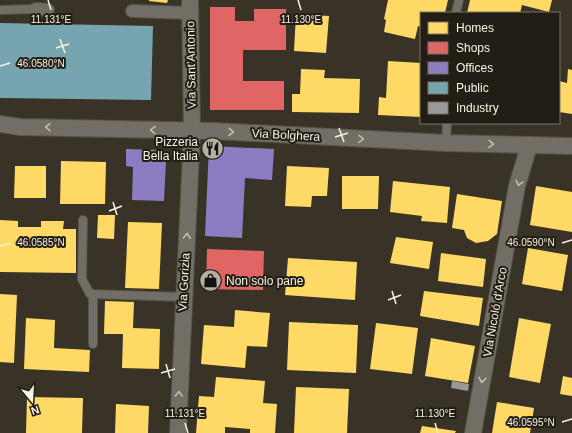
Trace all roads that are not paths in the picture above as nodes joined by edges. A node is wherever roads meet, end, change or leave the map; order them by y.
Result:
1 (459, 0) edge
2 (191, 7) edge
3 (0, 10) edge
4 (42, 10) dead end
5 (132, 11) dead end
6 (456, 12) edge
7 (0, 124) edge
8 (447, 124) edge
9 (192, 131) junction
10 (446, 143) junction
11 (529, 145) junction
12 (572, 146) edge
13 (83, 220) dead end
14 (93, 294) junction
15 (184, 297) junction
16 (92, 344) dead end
17 (178, 433) edge
18 (473, 433) edge

1 - 6 lane
2 - 5 street
2 - 9 street, Via Sant'Antonio
3 - 4 lane
9 -> 7 street, Via Bolghera
8 - 10 lane
9 -> 10 street, Via Bolghera
15 -> 9 street, Via Gorizia
10 -> 11 street, Via Bolghera
11 - 12 street, Via Bolghera
11 -> 18 street, Via Nicoló d'Arco
13 - 14 lane
14 - 15 lane
14 - 16 lane
17 -> 15 street, Via Gorizia

